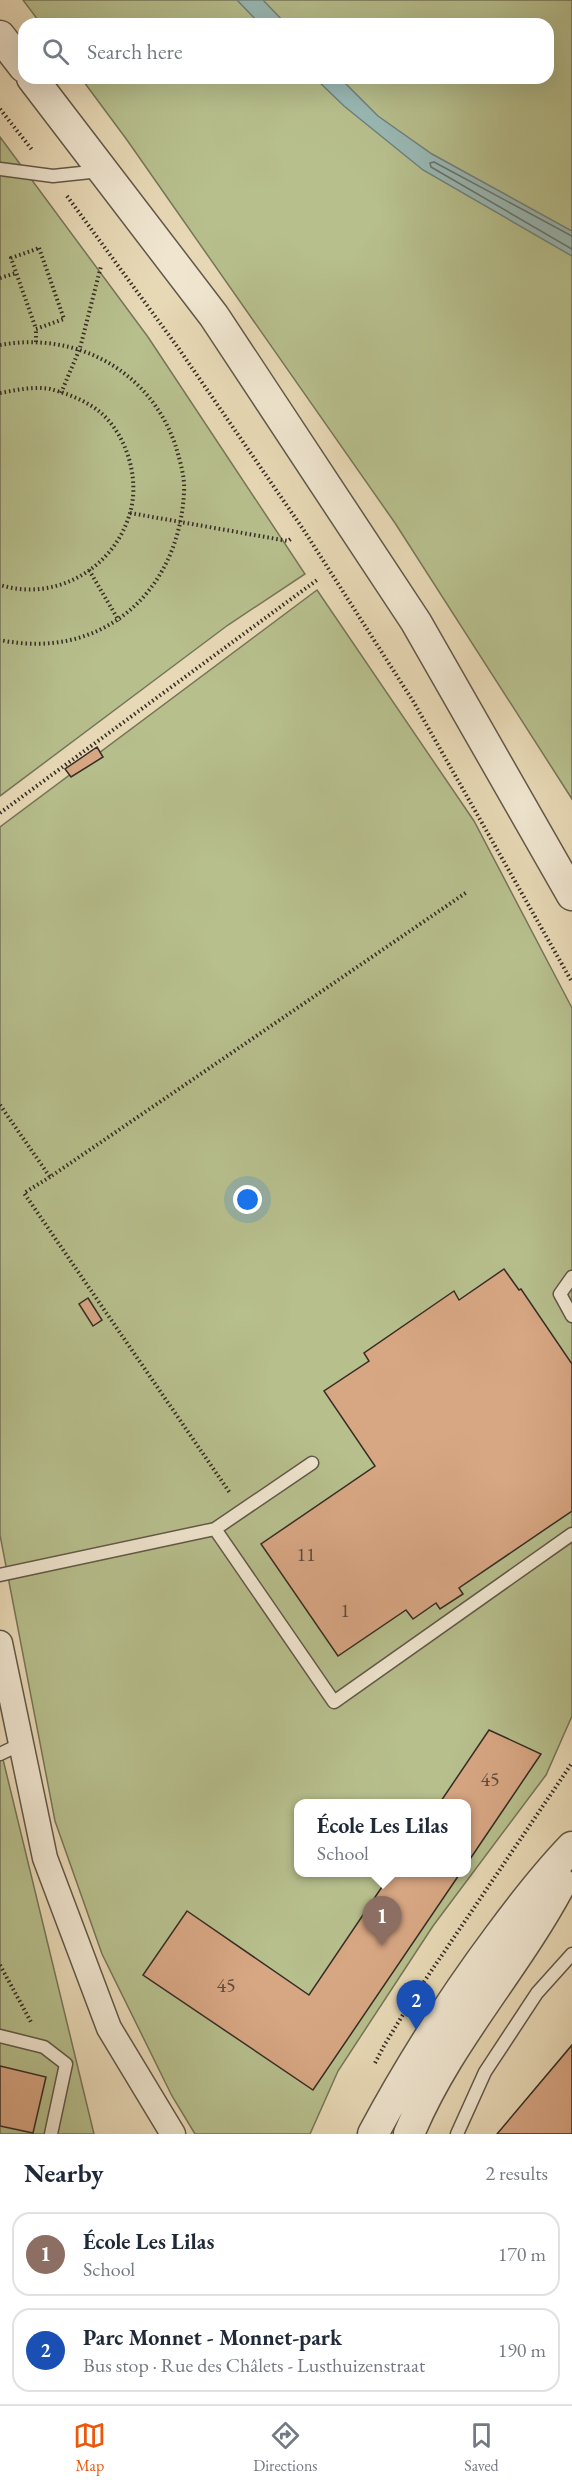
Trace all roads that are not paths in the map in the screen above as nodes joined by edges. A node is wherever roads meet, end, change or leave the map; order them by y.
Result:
1 (0, 36) edge
2 (18, 59) edge
3 (37, 84) edge
4 (0, 169) edge
5 (104, 171) junction
6 (572, 895) edge
7 (572, 1276) edge
8 (572, 1316) edge
9 (312, 1463) dead end
10 (215, 1529) junction
11 (572, 1534) edge
12 (0, 1575) edge
13 (0, 1643) edge
14 (3, 1674) edge
15 (10, 1749) edge
16 (572, 1847) edge
17 (572, 1859) edge
18 (572, 1954) edge
19 (0, 2036) edge
20 (51, 2134) edge
21 (173, 2134) edge
22 (373, 2134) edge
23 (409, 2134) edge
24 (457, 2134) edge

1 - 2 street
3 - 5 street
4 - 5 lane
5 - 6 street
7 - 8 lane
9 - 10 lane
10 - 11 lane
10 - 12 lane
13 - 14 street
14 - 15 street
15 - 21 street
16 - 22 street
17 - 23 street
18 - 24 lane
19 - 20 lane

